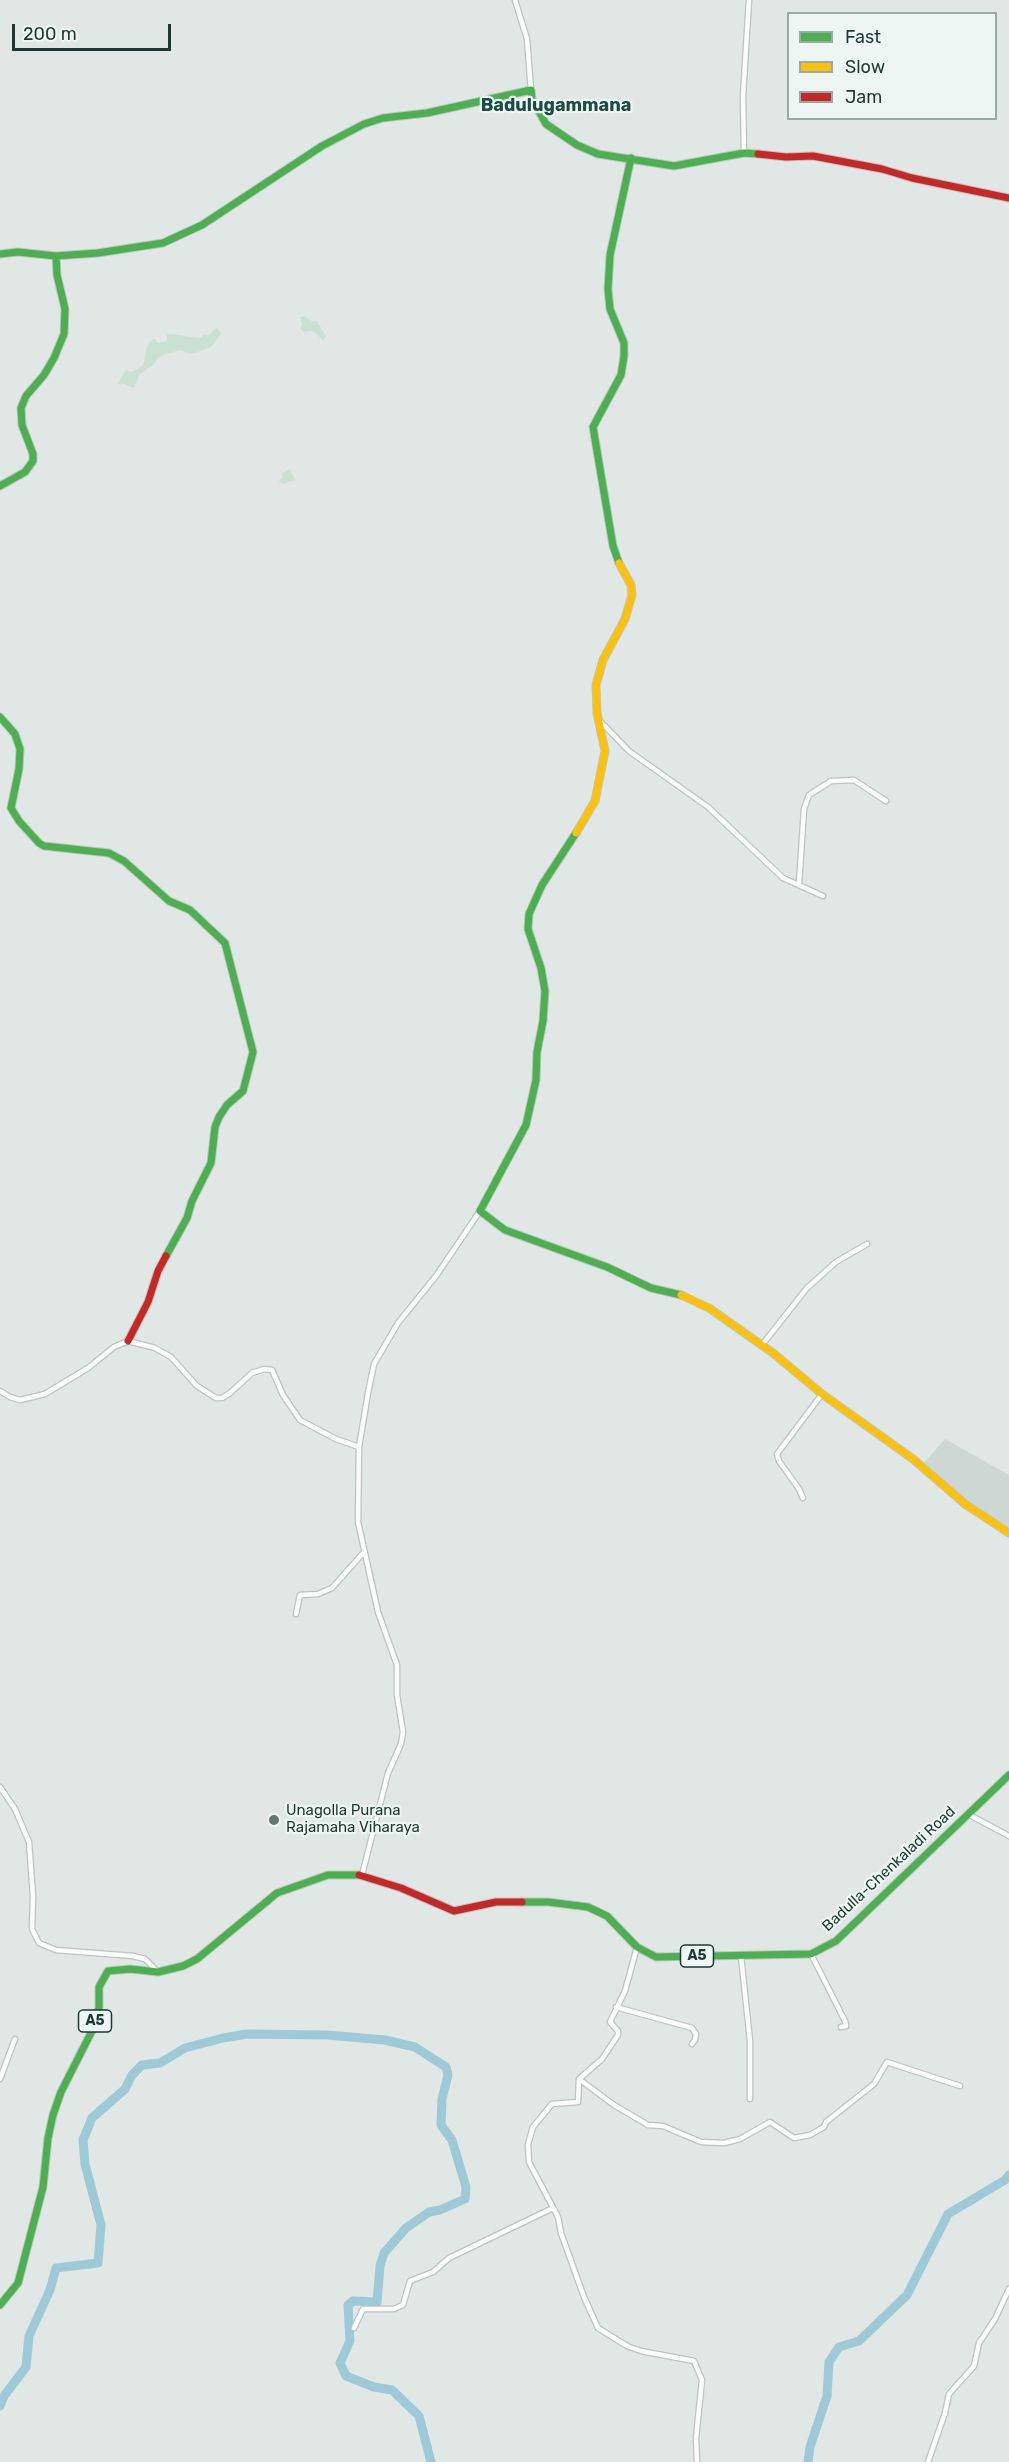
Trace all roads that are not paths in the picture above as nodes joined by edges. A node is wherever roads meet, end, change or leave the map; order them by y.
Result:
1 (515, 0) edge
2 (748, 0) edge
3 (531, 90) junction
4 (744, 153) junction
5 (631, 158) junction
6 (1009, 198) edge
7 (0, 254) edge
8 (56, 256) junction
9 (0, 486) edge
10 (0, 717) edge
11 (599, 720) junction
12 (886, 801) dead end
13 (799, 884) junction
14 (823, 896) dead end
15 (480, 1212) junction
16 (867, 1244) dead end
17 (128, 1341) junction
18 (762, 1345) junction
19 (0, 1391) edge
20 (822, 1394) junction
21 (359, 1447) junction
22 (803, 1498) dead end
23 (1009, 1533) edge
24 (364, 1552) junction
25 (296, 1614) dead end
26 (1009, 1775) edge
27 (0, 1787) edge
28 (968, 1814) junction
29 (1009, 1836) edge
30 (362, 1875) junction
31 (637, 1947) junction
32 (811, 1954) junction
33 (741, 1956) junction
34 (158, 1972) junction
35 (616, 2007) junction
36 (841, 2027) dead end
37 (15, 2039) dead end
38 (692, 2044) dead end
39 (0, 2079) edge
40 (579, 2079) junction
41 (960, 2086) dead end
42 (750, 2099) dead end
43 (553, 2208) junction
44 (1009, 2289) edge
45 (0, 2305) edge
46 (354, 2328) dead end
47 (697, 2462) edge
48 (928, 2462) edge

1 - 3 street
2 - 4 street
3 - 5 main road
3 - 8 main road
4 - 5 main road
4 - 6 main road
5 - 11 main road
7 - 8 main road
8 - 9 main road
10 - 17 main road
11 - 13 street
11 - 15 main road
12 - 13 street
13 - 14 street
15 - 18 main road
15 - 21 street
16 - 18 street
17 - 19 street
17 - 21 street
18 - 20 main road
20 - 22 street
20 - 23 main road
21 - 24 street
24 - 25 street
24 - 30 street
26 - 28 main road, Badulla-Chenkaladi Road / A5
27 - 34 street
28 - 29 street
28 - 32 main road, Badulla-Chenkaladi Road / A5
30 - 31 main road, Badulla-Chenkaladi Road / A5
30 - 34 main road, Badulla-Chenkaladi Road / A5
31 - 33 main road, Badulla-Chenkaladi Road / A5
31 - 35 street
32 - 33 main road, Badulla-Chenkaladi Road / A5
32 - 36 street
33 - 42 street
34 - 45 main road, Badulla-Chenkaladi Road / A5
35 - 38 street
35 - 40 street
37 - 39 street
40 - 41 street
40 - 43 street
43 - 46 street
43 - 47 street
44 - 48 street

